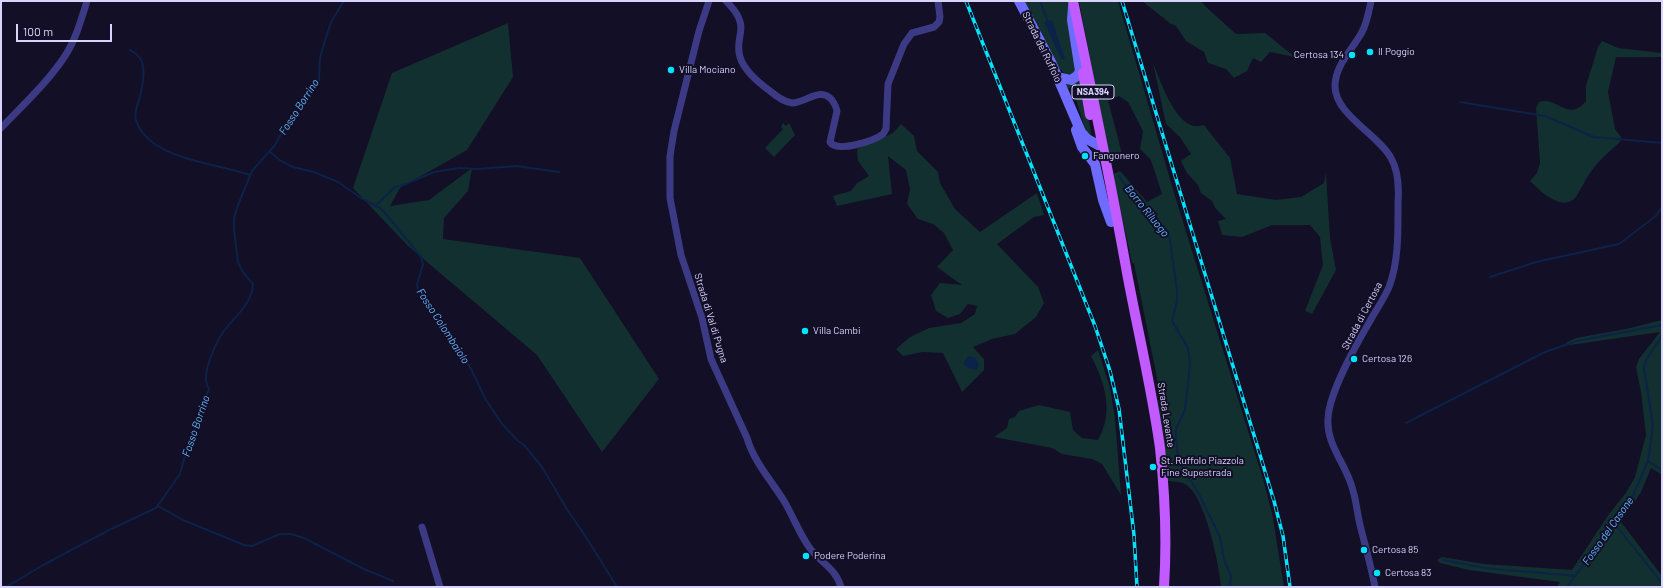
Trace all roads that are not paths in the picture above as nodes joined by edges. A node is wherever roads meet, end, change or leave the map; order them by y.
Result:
1 (87, 1) edge
2 (709, 1) edge
3 (726, 1) edge
4 (938, 1) edge
5 (1019, 1) edge
6 (1371, 1) edge
7 (1073, 3) edge
8 (1058, 77) junction
9 (1065, 94) junction
10 (1, 128) edge
11 (1098, 147) junction
12 (1085, 151) junction
13 (1111, 222) junction
14 (1127, 272) junction
15 (422, 527) dead end
16 (440, 587) edge
17 (841, 587) edge
18 (1164, 587) edge
19 (1375, 587) edge

1 - 10 street
2 - 17 street, Strada di Val di Pugna
3 - 4 street
5 - 8 street, Strada del Ruffolo
6 - 19 street, Strada di Certosa
7 - 8 street
7 - 11 main road, NSA394
8 - 9 street, Strada del Ruffolo
9 - 11 street, Strada del Ruffolo
9 - 12 street, Strada del Ruffolo
11 - 12 street
11 - 13 main road, Strada Levante
11 - 14 main road, Strada Levante
12 - 13 street, Strada del Ruffolo
13 - 14 main road, Strada Levante
14 - 18 main road, Strada Levante
15 - 16 street

